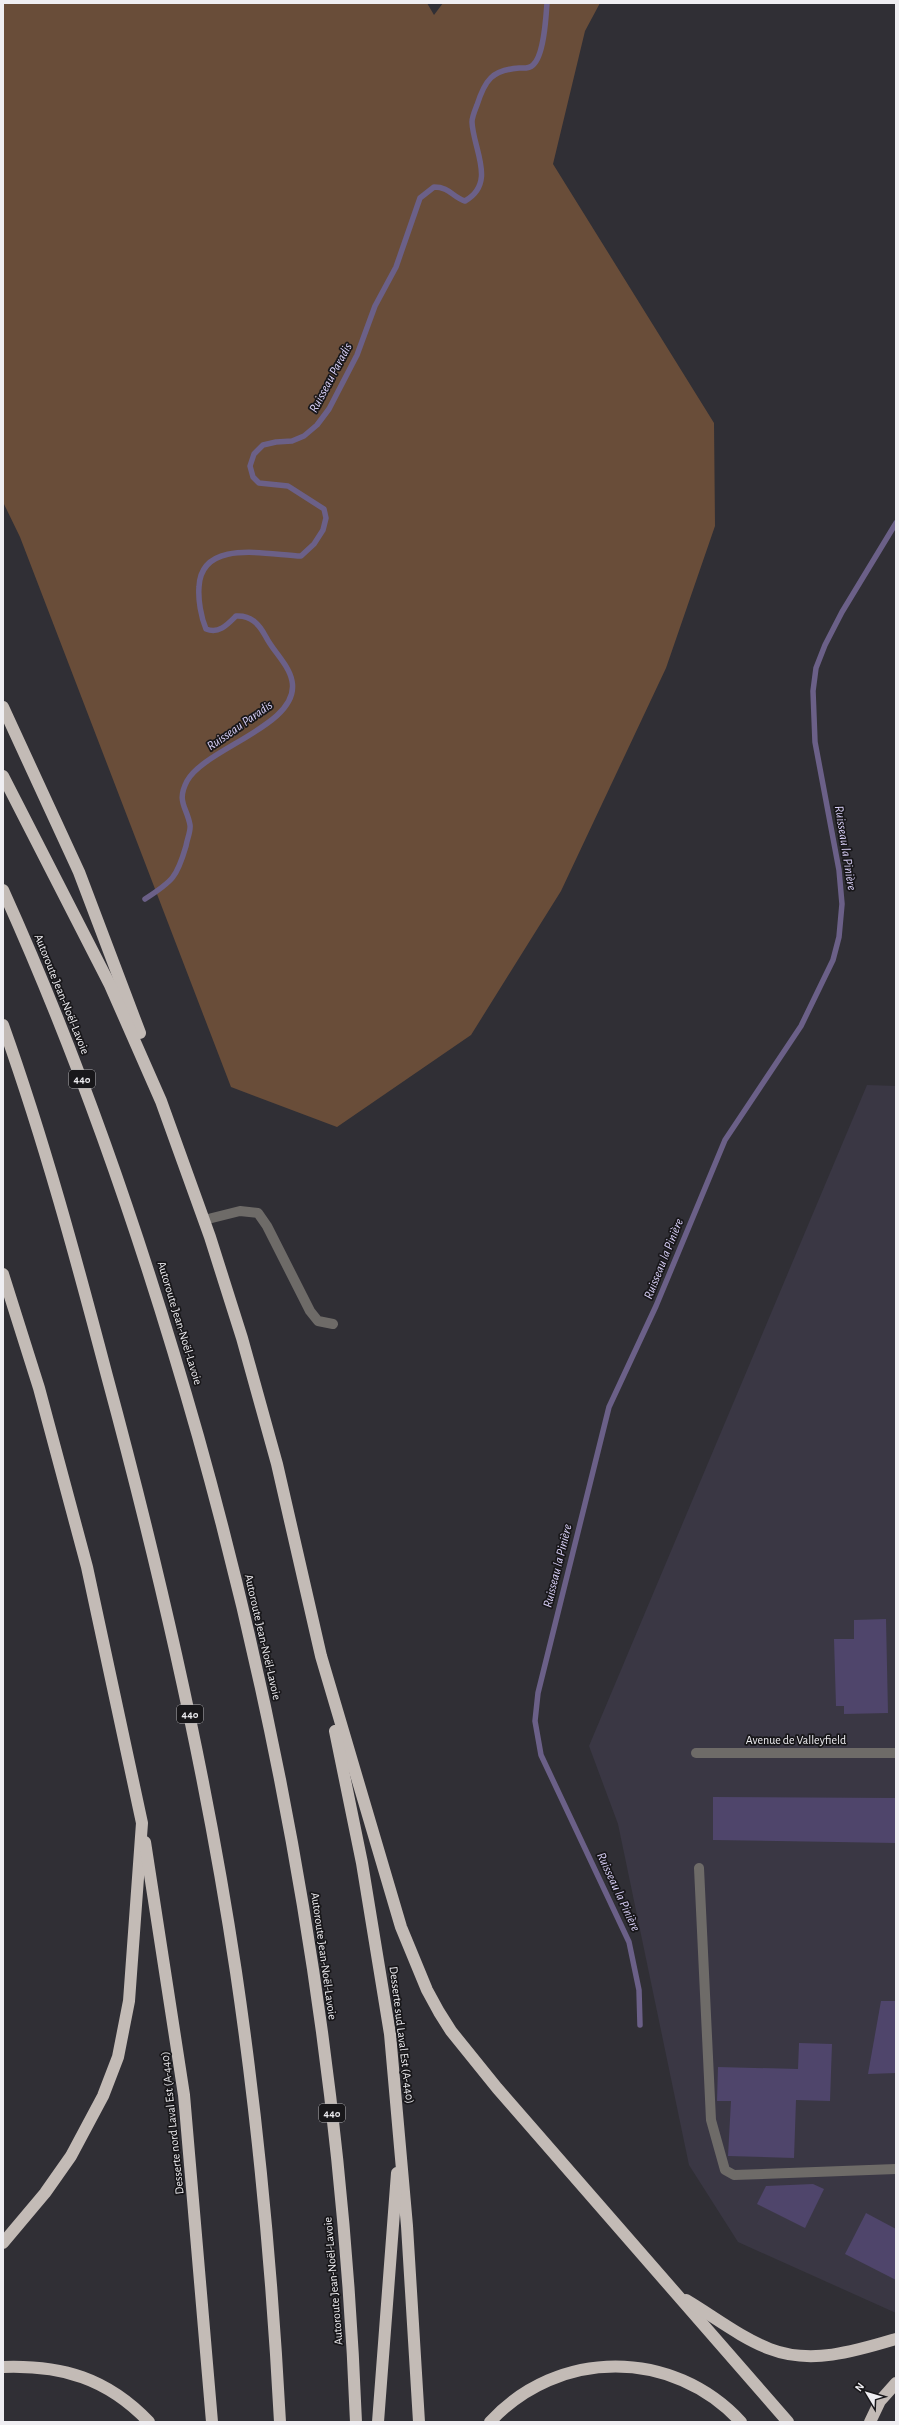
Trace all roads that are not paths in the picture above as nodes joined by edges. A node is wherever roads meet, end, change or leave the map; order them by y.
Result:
1 (3, 707) edge
2 (3, 776) edge
3 (3, 890) edge
4 (3, 1025) edge
5 (161, 1101) junction
6 (204, 1220) junction
7 (3, 1274) edge
8 (333, 1324) dead end
9 (321, 1656) junction
10 (696, 1753) dead end
11 (896, 1753) edge
12 (142, 1823) junction
13 (699, 1868) dead end
14 (400, 2144) junction
15 (896, 2169) edge
16 (3, 2243) edge
17 (677, 2294) junction
18 (896, 2339) edge
19 (3, 2367) edge
20 (896, 2383) edge
21 (149, 2422) edge
22 (212, 2422) edge
23 (280, 2422) edge
24 (356, 2422) edge
25 (378, 2422) edge
26 (419, 2422) edge
27 (490, 2422) edge
28 (741, 2422) edge
29 (788, 2422) edge
30 (870, 2422) edge

1 - 5 highway
2 - 5 highway
3 - 24 highway, Autoroute Jean-Noël-Lavoie / 440
4 - 23 highway, 440
5 - 6 highway
6 - 8 street
6 - 9 highway
7 - 12 highway
9 - 14 highway, Desserte sud Laval Est (A-440)
9 - 17 highway
10 - 11 street, Avenue de Valleyfield
12 - 16 highway
12 - 22 highway, Desserte nord Laval Est (A-440)
13 - 15 street
14 - 25 highway
14 - 26 highway, Desserte sud Laval Est (A-440)
17 - 18 highway
17 - 29 highway
19 - 21 highway
20 - 30 highway
27 - 28 highway

